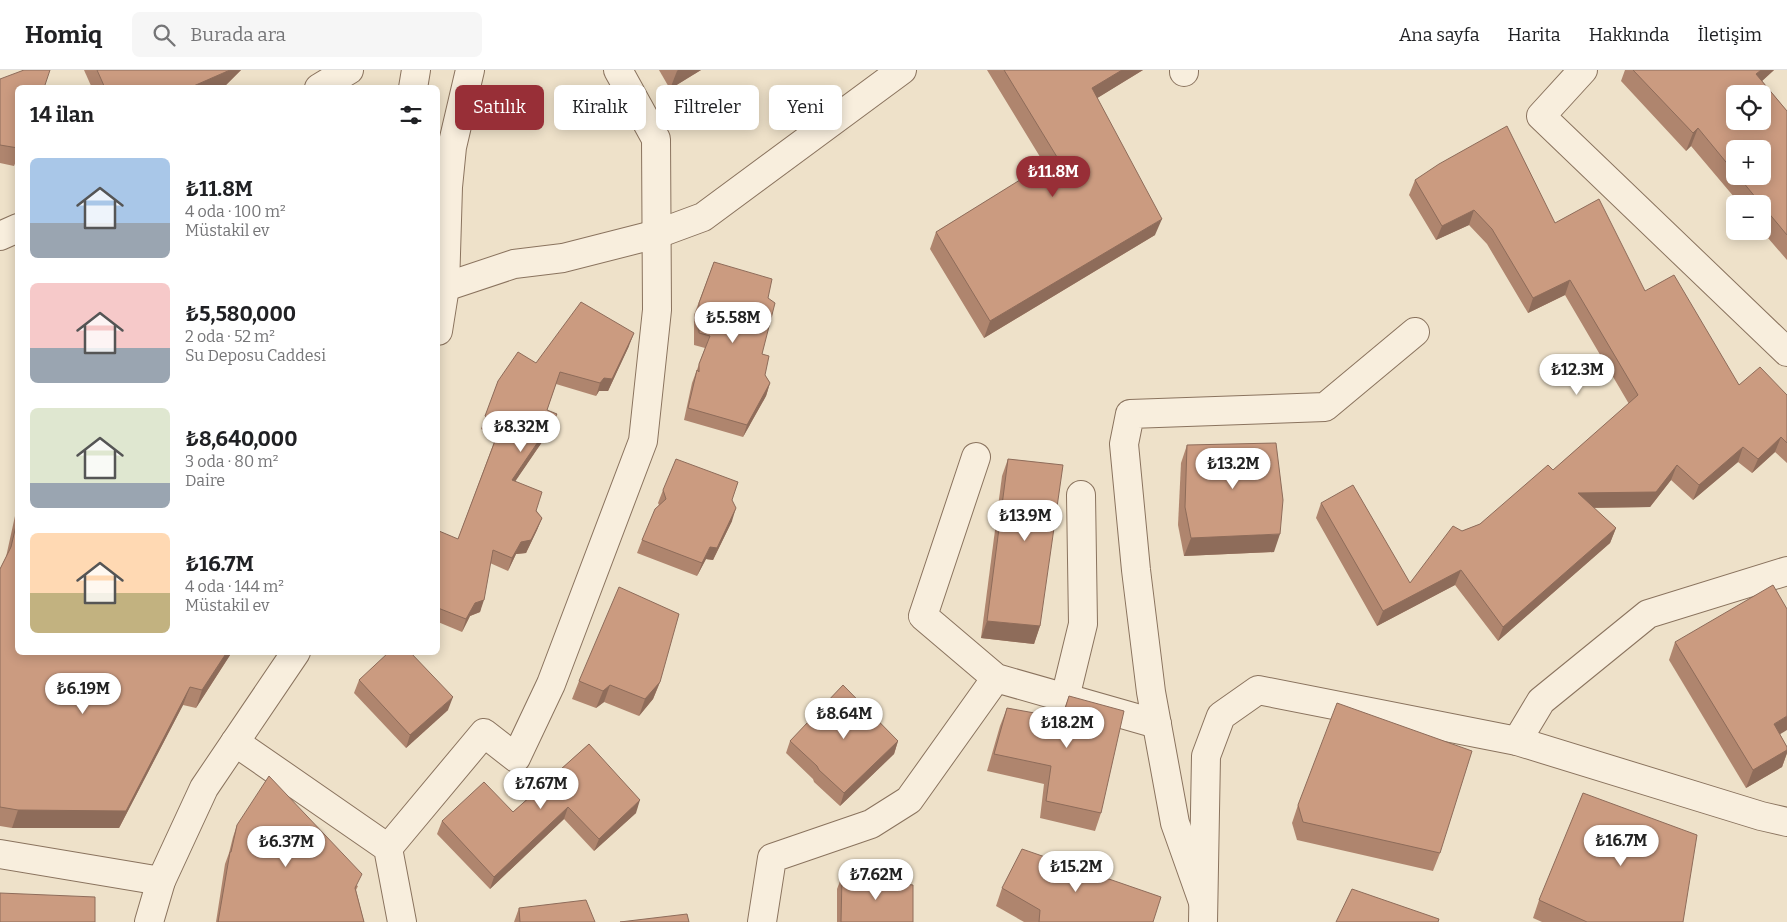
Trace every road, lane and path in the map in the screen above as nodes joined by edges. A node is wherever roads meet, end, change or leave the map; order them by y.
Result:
1 (349, 70) edge
2 (416, 70) edge
3 (470, 70) edge
4 (618, 70) edge
5 (902, 70) edge
6 (1583, 70) edge
7 (324, 85) edge
8 (414, 85) edge
9 (445, 146) edge
10 (443, 221) edge
11 (15, 229) edge
12 (657, 234) junction
13 (0, 236) edge
14 (445, 287) junction
15 (440, 318) edge
16 (1415, 332) dead end
17 (1787, 352) edge
18 (976, 456) dead end
19 (1081, 494) dead end
20 (1787, 571) edge
21 (294, 655) edge
22 (996, 678) junction
23 (1064, 698) junction
24 (1157, 724) junction
25 (1517, 741) junction
26 (235, 742) junction
27 (1787, 822) edge
28 (388, 848) junction
29 (0, 854) edge
30 (161, 881) junction
31 (1203, 912) edge
32 (149, 922) edge
33 (402, 922) edge
34 (762, 922) edge

1 - 7 street
2 - 8 street
3 - 9 street
4 - 12 street
5 - 12 street
6 - 17 street
9 - 10 street
10 - 14 street
11 - 13 street
12 - 14 street
12 - 28 street
14 - 15 street
16 - 24 street
18 - 22 street
19 - 23 street
20 - 25 street
21 - 26 street
22 - 23 street
22 - 34 street
23 - 24 street
24 - 31 street
25 - 27 street
25 - 31 street
26 - 28 street
26 - 30 street
28 - 33 street
29 - 30 street
30 - 32 street

